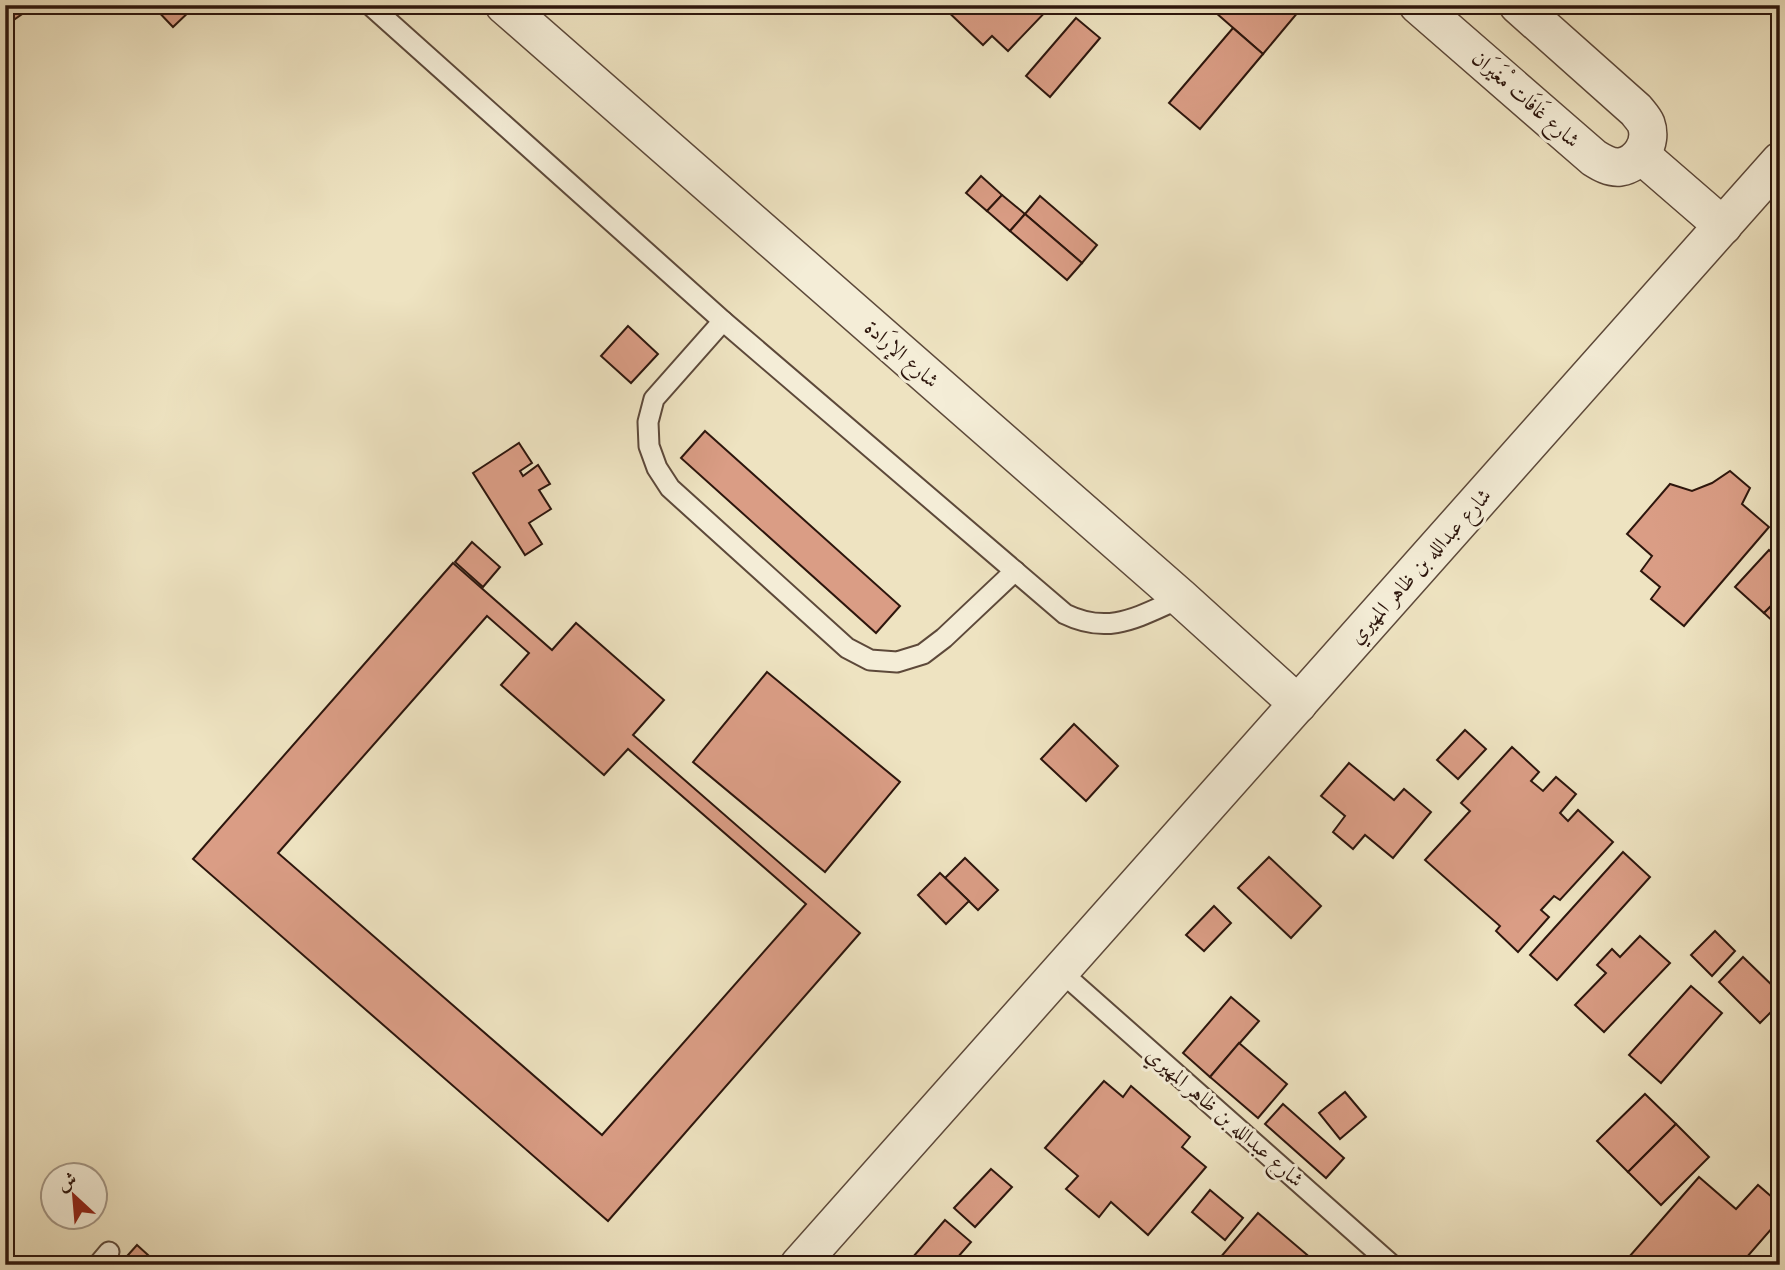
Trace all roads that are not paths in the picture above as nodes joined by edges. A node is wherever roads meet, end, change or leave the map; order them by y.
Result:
1 (370, 5) edge
2 (504, 5) edge
3 (1418, 5) edge
4 (1518, 5) edge
5 (1641, 155) junction
6 (1780, 161) edge
7 (1723, 226) junction
8 (723, 321) junction
9 (1015, 571) junction
10 (1181, 598) junction
11 (1298, 704) junction
12 (1059, 970) junction
13 (799, 1265) edge
14 (1392, 1265) edge

1 - 8 lane
2 - 10 street, شارع الإرَادة
3 - 5 street, شارع غَافَات مْغَيرَان
4 - 5 street
5 - 7 street
6 - 7 street, شارع عبدالله بن ظاهر المهيري
7 - 11 street, شارع عبدالله بن ظاهر المهيري
8 - 9 lane
8 - 9 lane
9 - 10 lane
10 - 11 street, شارع الإرَادة
11 - 12 street, شارع عبدالله بن ظاهر المهيري
12 - 13 street, شارع عبدالله بن ظاهر المهيري
12 - 14 lane, شارع عبدالله بن ظاهر المهيري

